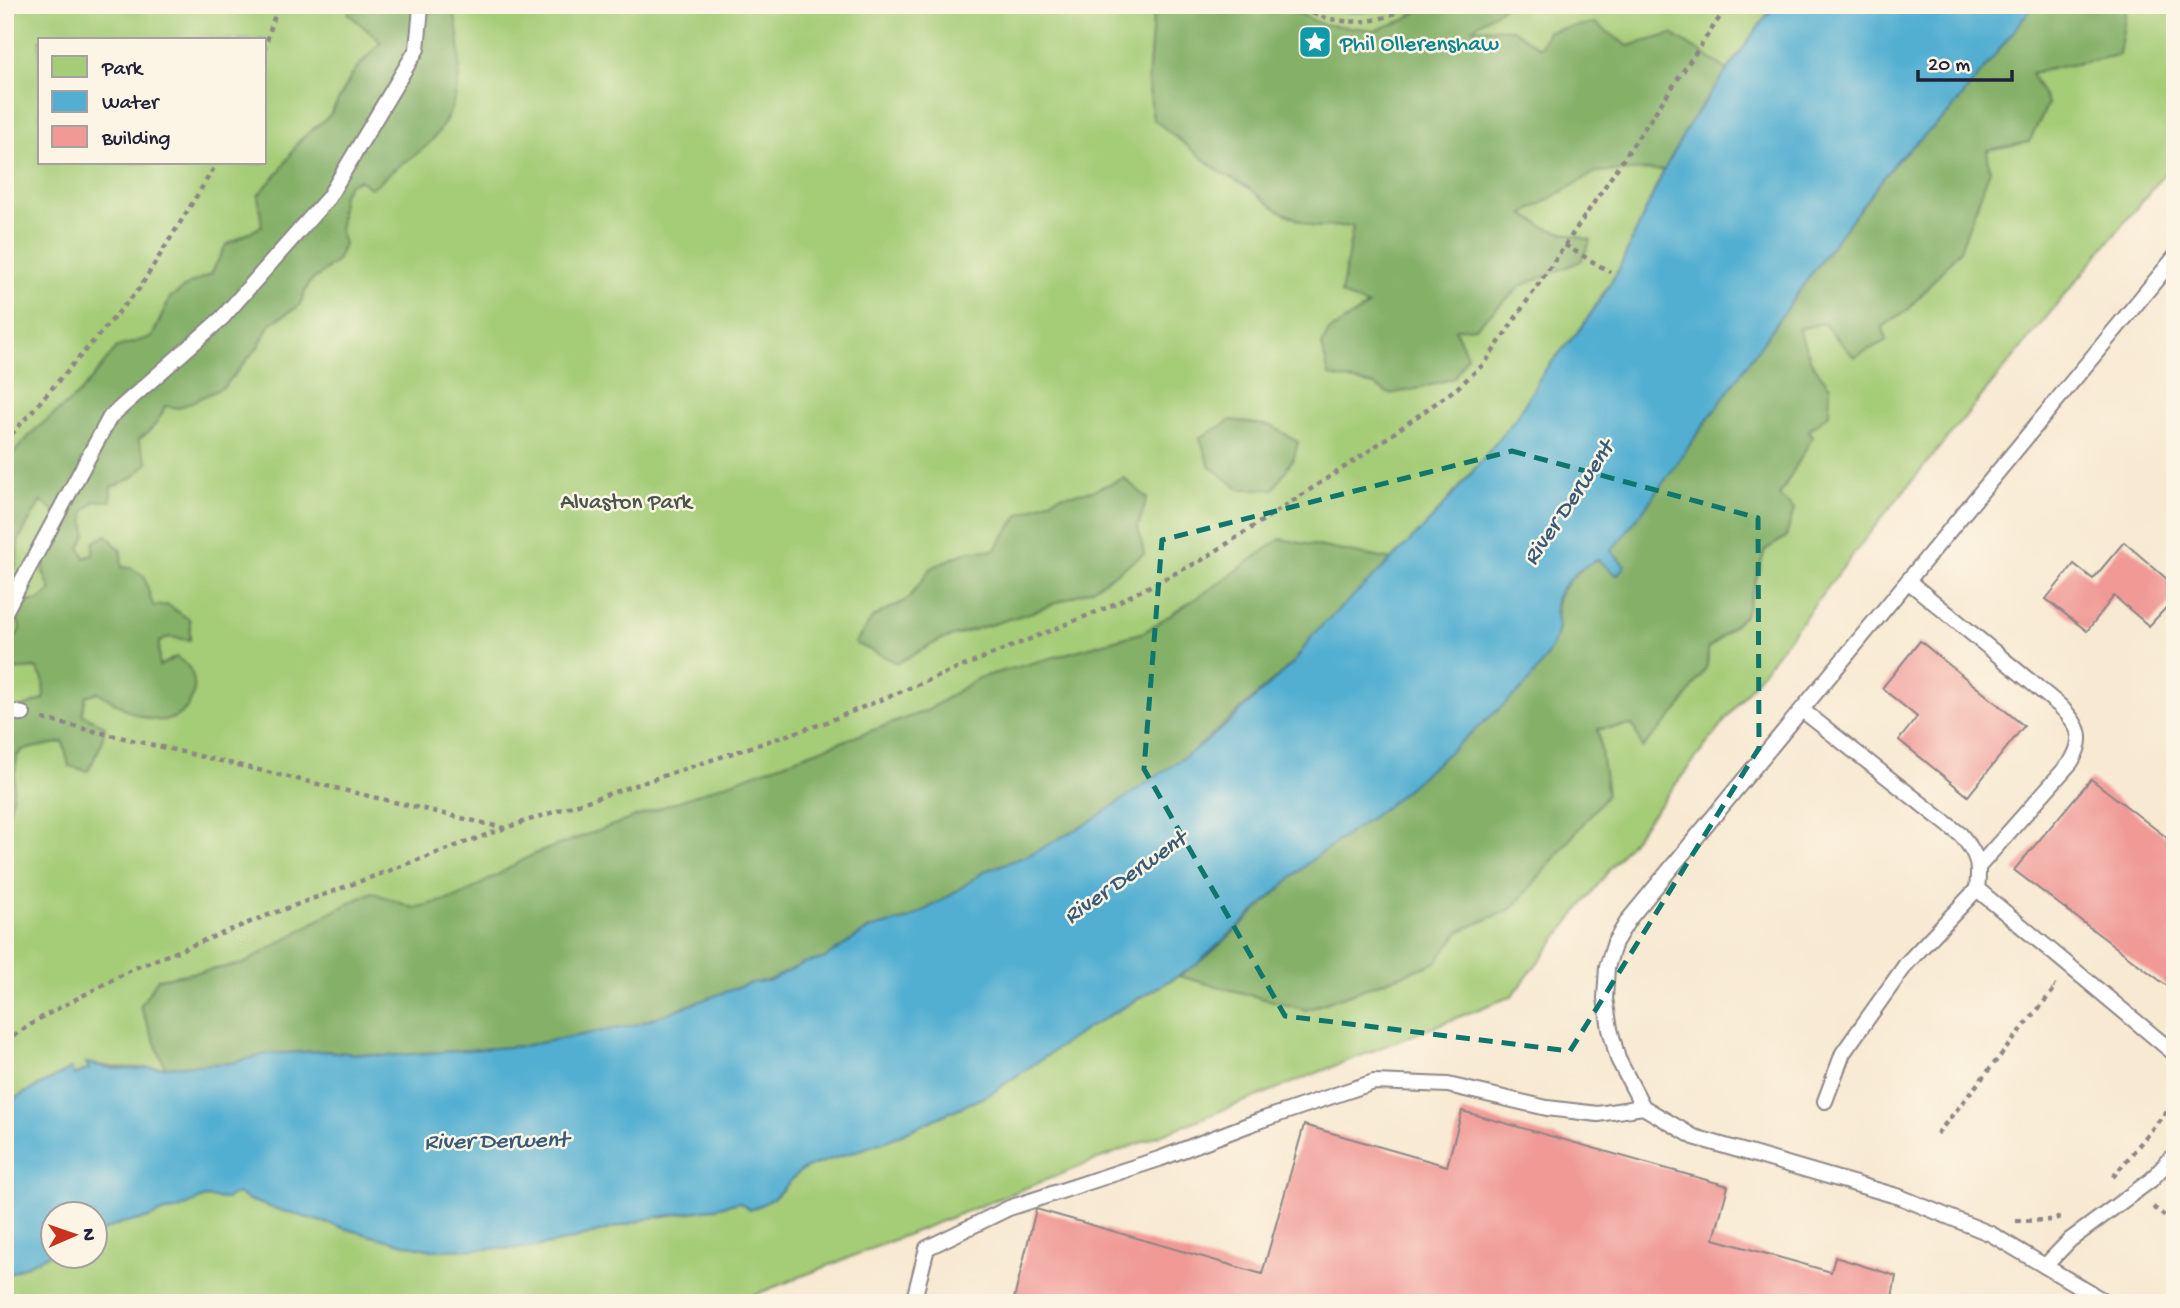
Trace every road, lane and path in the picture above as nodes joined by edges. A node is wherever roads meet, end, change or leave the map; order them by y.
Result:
1 (278, 5) edge
2 (418, 5) edge
3 (1294, 5) edge
4 (1408, 5) edge
5 (1728, 5) edge
6 (266, 44) edge
7 (216, 164) edge
8 (1565, 245) junction
9 (2175, 257) edge
10 (1610, 272) dead end
11 (5, 442) edge
12 (1908, 581) junction
13 (5, 612) edge
14 (5, 710) edge
15 (1802, 710) junction
16 (23, 714) joint
17 (505, 828) junction
18 (1979, 866) junction
19 (1977, 889) junction
20 (2060, 958) junction
21 (5, 1041) edge
22 (2175, 1054) edge
23 (1825, 1101) dead end
24 (2175, 1101) edge
25 (1643, 1107) junction
26 (1937, 1134) dead end
27 (2175, 1154) edge
28 (2104, 1185) dead end
29 (2064, 1215) dead end
30 (2013, 1220) dead end
31 (2045, 1266) junction
32 (913, 1303) edge
33 (2107, 1303) edge

1 - 6 path
2 - 13 lane
3 - 4 path
5 - 8 path
7 - 11 path
8 - 10 path
8 - 17 path
9 - 12 lane
12 - 15 lane
12 - 18 lane
14 - 16 lane
15 - 18 lane
15 - 25 lane
16 - 17 path
17 - 21 path
18 - 19 lane
19 - 20 lane
19 - 23 lane
20 - 22 lane
20 - 26 path
24 - 28 path
25 - 31 lane
25 - 32 lane
27 - 31 lane
29 - 30 path
31 - 33 lane

